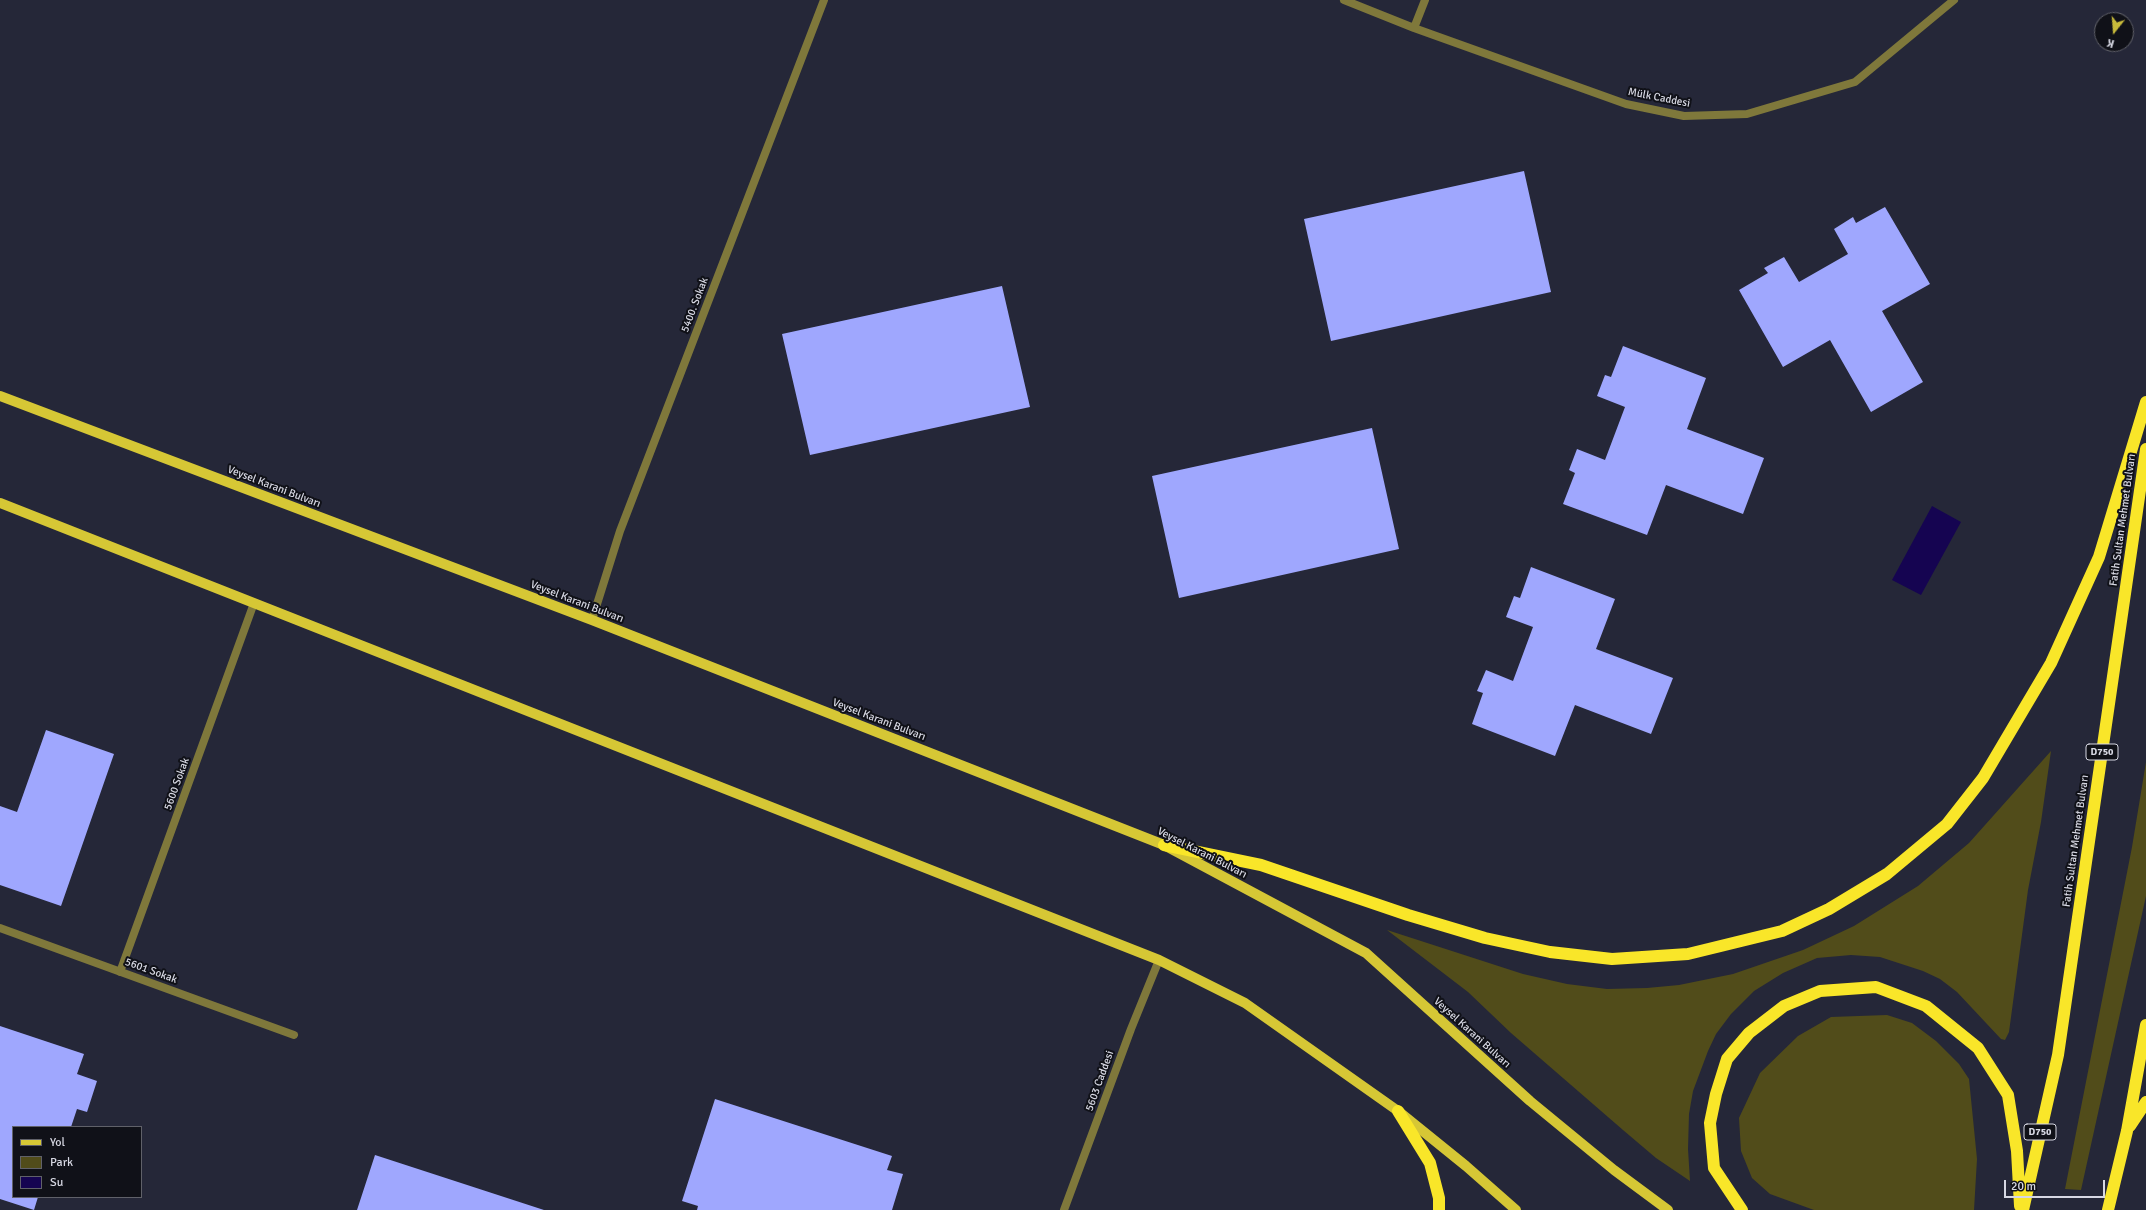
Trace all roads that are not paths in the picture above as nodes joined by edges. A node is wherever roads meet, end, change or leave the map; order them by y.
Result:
1 (824, 0) edge
2 (1344, 0) edge
3 (1425, 0) edge
4 (1954, 0) edge
5 (1414, 28) junction
6 (0, 396) edge
7 (2146, 402) edge
8 (2146, 450) edge
9 (0, 503) edge
10 (254, 603) junction
11 (592, 620) junction
12 (1164, 845) junction
13 (0, 928) edge
14 (1159, 960) junction
15 (120, 972) junction
16 (2146, 1025) edge
17 (294, 1035) dead end
18 (2146, 1102) edge
19 (1398, 1111) junction
20 (2127, 1131) junction
21 (1064, 1210) edge
22 (1440, 1210) edge
23 (1516, 1210) edge
24 (1668, 1210) edge
25 (1742, 1210) edge
26 (2021, 1210) edge
27 (2108, 1210) edge

1 - 11 street, 5400. Sokak
2 - 5 street, Mülk Caddesi
3 - 5 street
4 - 5 street, Mülk Caddesi
6 - 11 main road, Veysel Karani Bulvarı
7 - 12 highway
8 - 26 highway, Fatih Sultan Mehmet Bulvarı / D750
9 - 10 main road
10 - 14 main road
10 - 15 street, 5600 Sokak
11 - 12 main road, Veysel Karani Bulvarı
12 - 24 main road, Veysel Karani Bulvarı
13 - 15 street, 5601 Sokak
14 - 19 main road
14 - 21 street, 5603 Caddesi
15 - 17 street, 5601 Sokak
16 - 20 highway
18 - 20 highway
19 - 22 highway
19 - 23 main road
20 - 27 highway
25 - 26 highway

